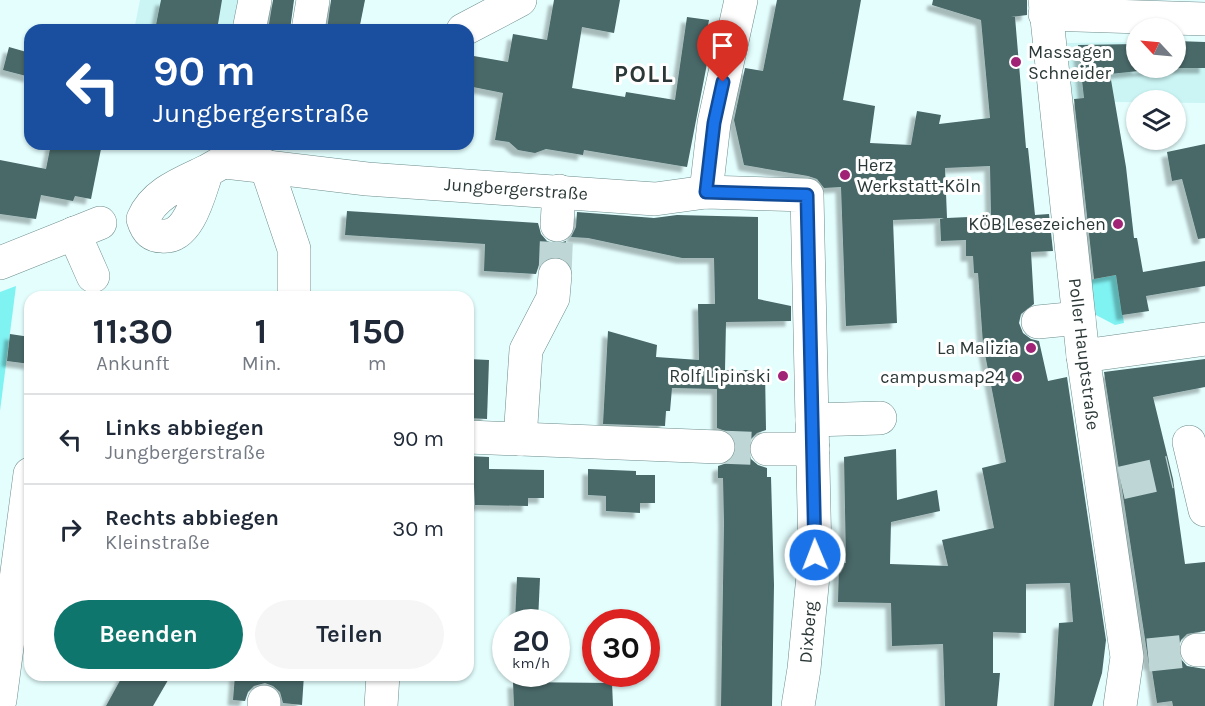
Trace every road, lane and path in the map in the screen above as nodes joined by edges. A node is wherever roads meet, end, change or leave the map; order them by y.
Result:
1 (255, 0) edge
2 (313, 0) edge
3 (520, 0) edge
4 (741, 0) edge
5 (1045, 7) edge
6 (1205, 20) edge
7 (250, 24) edge
8 (309, 24) edge
9 (474, 24) edge
10 (260, 155) edge
11 (220, 159) edge
12 (559, 191) junction
13 (706, 192) junction
14 (807, 195) joint
15 (557, 225) tunnel mouth
16 (0, 263) edge
17 (555, 275) tunnel mouth
18 (93, 276) dead end
19 (294, 291) edge
20 (1079, 318) junction
21 (1038, 322) dead end
22 (1205, 339) edge
23 (1083, 356) junction
24 (880, 418) dead end
25 (813, 435) junction
26 (474, 437) edge
27 (520, 439) junction
28 (717, 447) tunnel mouth
29 (767, 449) tunnel mouth
30 (1184, 460) dead end
31 (1205, 510) edge
32 (24, 519) edge
33 (383, 681) edge
34 (0, 700) edge
35 (381, 706) edge
36 (798, 706) edge
37 (1120, 706) edge

1 - 7 street
2 - 8 street
3 - 9 street
4 - 13 street
5 - 6 street
5 - 20 street, Poller Hauptstraße
10 - 11 street, Jungbergerstraße
10 - 12 street, Jungbergerstraße
10 - 19 street
12 - 13 street, Jungbergerstraße
12 - 15 street
13 - 14 street, Jungbergerstraße
14 - 25 street, Dixberg
16 - 18 street
17 - 27 street
20 - 21 street
20 - 23 street, Poller Hauptstraße
22 - 23 street
23 - 37 street, Poller Hauptstraße
24 - 25 street
25 - 29 street
25 - 36 street, Dixberg
26 - 27 street
27 - 28 street
30 - 31 street
32 - 34 street
33 - 35 street

